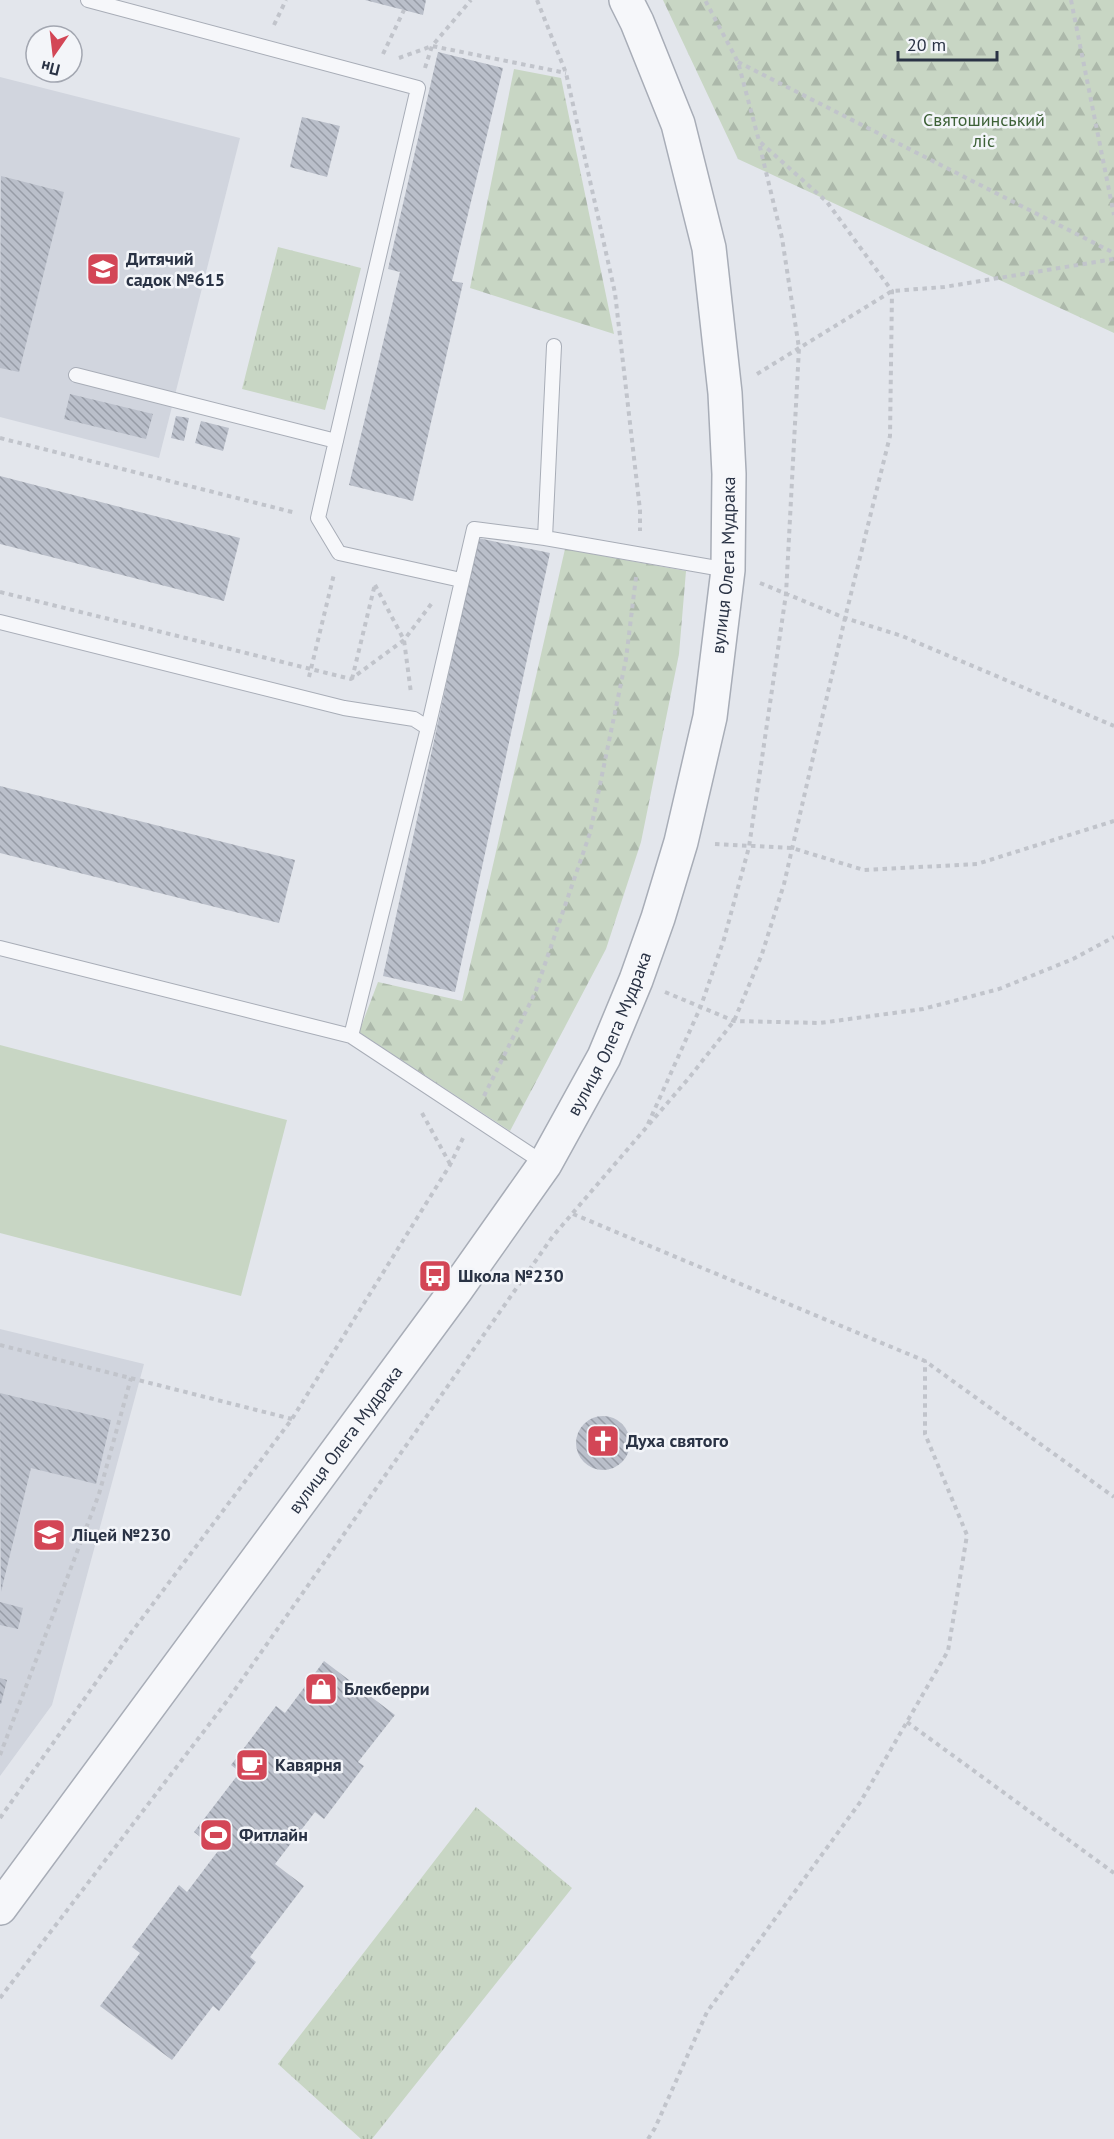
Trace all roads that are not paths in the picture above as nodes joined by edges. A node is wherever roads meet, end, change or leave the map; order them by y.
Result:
1 (88, 0) edge
2 (626, 0) edge
3 (554, 346) dead end
4 (76, 375) dead end
5 (336, 441) junction
6 (545, 537) junction
7 (728, 570) junction
8 (456, 579) junction
9 (0, 622) edge
10 (428, 728) junction
11 (0, 948) edge
12 (351, 1036) junction
13 (545, 1164) junction
14 (0, 1908) edge

1 - 5 lane
2 - 7 street, вулиця Олега Мудрака
3 - 6 lane
4 - 5 lane
5 - 8 lane
6 - 7 lane
6 - 8 lane
7 - 13 street, вулиця Олега Мудрака
8 - 10 lane
9 - 10 lane
10 - 12 lane
11 - 12 lane
12 - 13 lane
13 - 14 street, вулиця Олега Мудрака

